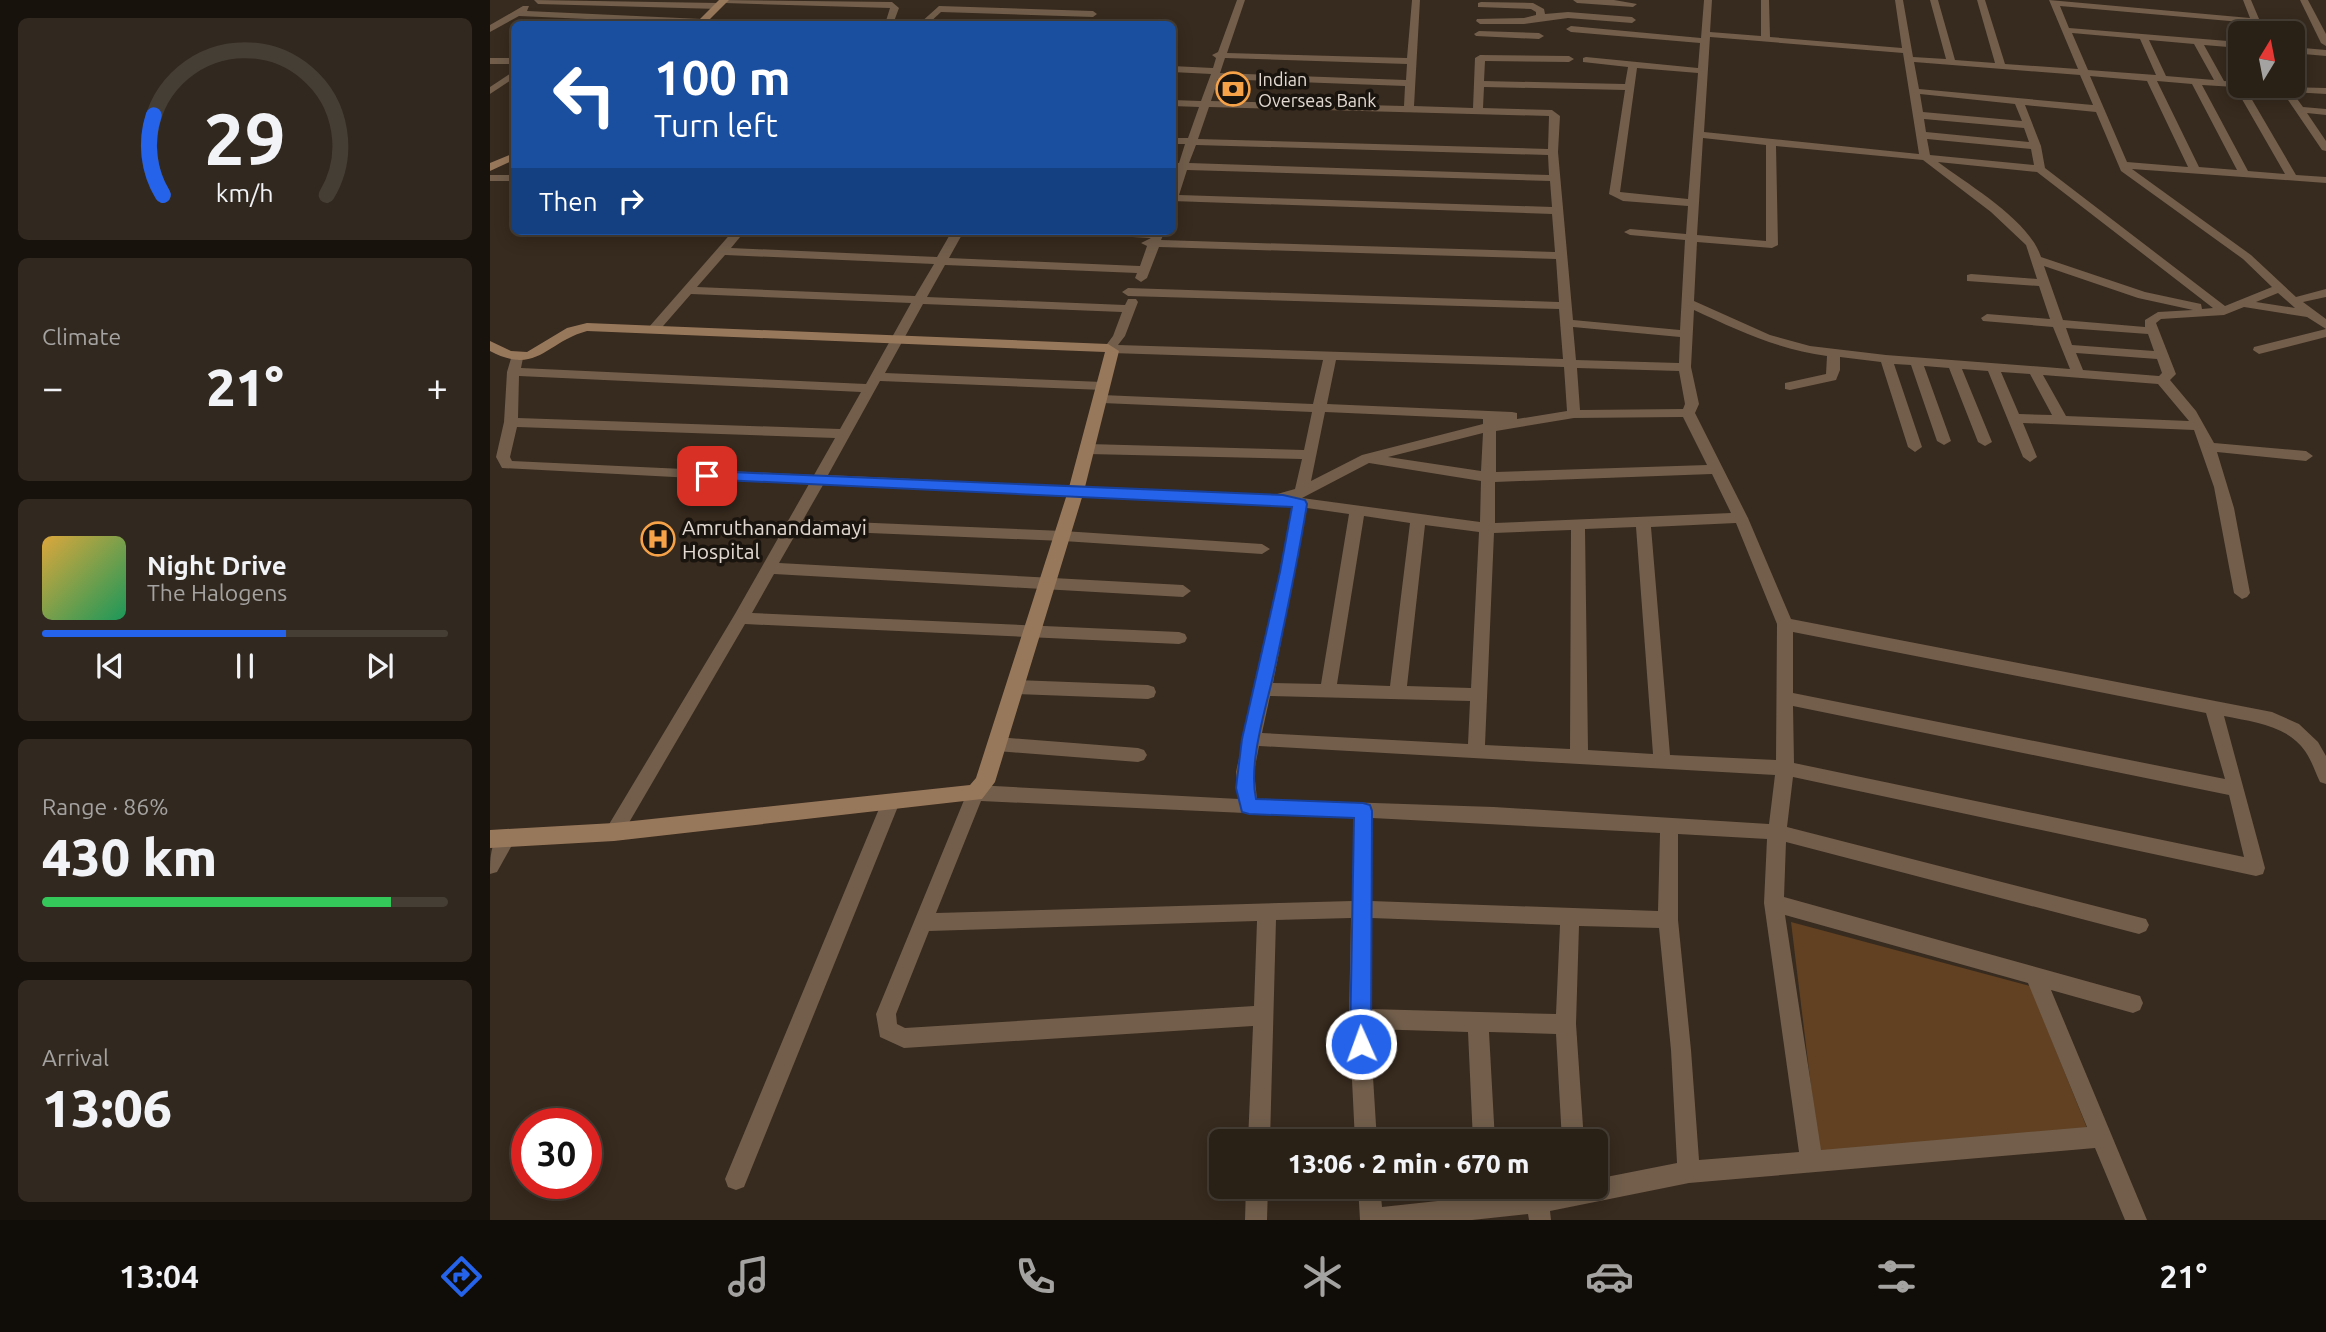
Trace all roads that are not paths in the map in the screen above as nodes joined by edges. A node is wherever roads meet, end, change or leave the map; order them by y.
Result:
1 (944, 0) edge
2 (996, 0) edge
3 (1235, 0) edge
4 (1241, 0) edge
5 (1416, 0) edge
6 (1577, 0) edge
7 (1708, 0) edge
8 (1765, 0) edge
9 (1899, 0) edge
10 (1934, 0) edge
11 (1981, 0) edge
12 (2247, 0) edge
13 (2304, 0) edge
14 (539, 1) edge
15 (2054, 1) edge
16 (722, 2) edge
17 (855, 2) edge
18 (1481, 2) edge
19 (1634, 2) edge
20 (656, 4) junction
21 (935, 10) junction
22 (988, 10) junction
23 (519, 13) junction
24 (572, 15) junction
25 (1540, 16) junction
26 (640, 20) edge
27 (1632, 20) junction
28 (558, 21) edge
29 (660, 21) edge
30 (703, 21) edge
31 (890, 21) edge
32 (925, 21) edge
33 (1089, 21) edge
34 (1480, 21) junction
35 (2246, 21) edge
36 (2256, 21) edge
37 (2315, 22) junction
38 (2326, 23) edge
39 (491, 28) edge
40 (1571, 29) dead end
41 (2066, 30) junction
42 (511, 31) edge
43 (1479, 34) junction
44 (1630, 34) junction
45 (1539, 36) dead end
46 (2143, 36) junction
47 (1706, 37) junction
48 (1766, 40) junction
49 (2197, 41) junction
50 (2326, 43) edge
51 (2228, 44) edge
52 (2305, 51) edge
53 (2326, 53) edge
54 (1220, 55) junction
55 (1908, 55) junction
56 (1480, 58) junction
57 (1569, 59) dead end
58 (1586, 60) dead end
59 (490, 61) edge
60 (511, 61) edge
61 (1412, 61) junction
62 (1951, 62) junction
63 (1633, 66) junction
64 (2001, 67) junction
65 (1176, 69) edge
66 (1704, 71) junction
67 (1214, 73) junction
68 (2085, 74) junction
69 (511, 77) edge
70 (2157, 78) junction
71 (2195, 81) junction
72 (1411, 83) junction
73 (2220, 83) junction
74 (1479, 84) junction
75 (2228, 84) edge
76 (1631, 87) junction
77 (2305, 89) edge
78 (490, 91) edge
79 (1914, 91) junction
80 (2326, 91) edge
81 (2246, 98) edge
82 (2292, 98) edge
83 (1176, 101) edge
84 (2019, 101) junction
85 (1204, 102) junction
86 (1409, 106) junction
87 (2100, 108) junction
88 (1478, 110) junction
89 (2301, 110) junction
90 (2326, 112) edge
91 (1918, 114) junction
92 (2028, 125) junction
93 (1699, 135) junction
94 (1921, 135) junction
95 (1176, 141) edge
96 (1190, 141) junction
97 (1771, 143) junction
98 (2036, 146) junction
99 (2326, 148) edge
100 (1553, 152) junction
101 (1925, 157) junction
102 (511, 158) edge
103 (2123, 165) junction
104 (1178, 166) edge
105 (491, 169) edge
106 (2040, 169) junction
107 (2195, 170) junction
108 (2244, 173) junction
109 (511, 177) edge
110 (2292, 177) junction
111 (1556, 178) junction
112 (2326, 180) edge
113 (1176, 198) edge
114 (1694, 204) junction
115 (1559, 211) junction
116 (1630, 232) dead end
117 (736, 235) edge
118 (956, 235) edge
119 (1153, 236) edge
120 (1691, 237) junction
121 (722, 251) junction
122 (1563, 256) junction
123 (2038, 260) junction
124 (940, 261) junction
125 (1140, 269) junction
126 (1971, 278) dead end
127 (2046, 283) junction
128 (2280, 288) junction
129 (688, 290) junction
130 (1132, 292) junction
131 (2326, 293) edge
132 (919, 301) junction
133 (2293, 301) junction
134 (1689, 303) junction
135 (2239, 303) junction
136 (1567, 306) junction
137 (1125, 309) junction
138 (2222, 310) junction
139 (2311, 314) junction
140 (1987, 318) dead end
141 (1569, 323) junction
142 (2058, 323) junction
143 (2326, 325) edge
144 (653, 330) junction
145 (2153, 331) junction
146 (2326, 333) edge
147 (1687, 334) junction
148 (896, 340) junction
149 (490, 345) edge
150 (1111, 346) junction
151 (2067, 348) junction
152 (2259, 350) dead end
153 (1833, 353) junction
154 (1329, 356) junction
155 (2162, 356) junction
156 (1886, 359) junction
157 (1916, 361) junction
158 (1954, 364) junction
159 (515, 365) junction
160 (1569, 365) junction
161 (1685, 367) junction
162 (1993, 367) junction
163 (2034, 370) junction
164 (2078, 373) junction
165 (2162, 380) junction
166 (874, 383) junction
167 (1790, 386) dead end
168 (1102, 392) junction
169 (1320, 406) junction
170 (1688, 413) junction
171 (1574, 414) junction
172 (2014, 418) junction
173 (1490, 420) junction
174 (2062, 421) junction
175 (511, 422) junction
176 (2199, 426) junction
177 (845, 434) junction
178 (1944, 441) dead end
179 (1985, 442) dead end
180 (1915, 447) dead end
181 (2209, 447) junction
182 (1088, 449) junction
183 (1310, 455) junction
184 (2306, 456) dead end
185 (2030, 457) dead end
186 (1367, 458) junction
187 (1718, 469) junction
188 (1489, 478) junction
189 (819, 481) junction
190 (1076, 491) junction
191 (1301, 498) junction
192 (1357, 511) junction
193 (1418, 519) junction
194 (1741, 519) junction
195 (1643, 523) junction
196 (794, 525) junction
197 (1577, 526) junction
198 (1488, 528) junction
199 (1063, 536) junction
200 (1262, 548) dead end
201 (770, 568) junction
202 (1048, 585) junction
203 (1183, 590) dead end
204 (2242, 593) dead end
205 (741, 618) junction
206 (1785, 624) junction
207 (1033, 632) junction
208 (1180, 638) dead end
209 (1015, 687) junction
210 (1263, 690) junction
211 (1328, 691) junction
212 (1148, 692) dead end
213 (1398, 693) junction
214 (1480, 695) junction
215 (1785, 698) junction
216 (2213, 706) junction
217 (1251, 739) junction
218 (997, 744) junction
219 (1476, 751) junction
220 (1138, 755) dead end
221 (1579, 757) junction
222 (1662, 761) junction
223 (1785, 768) junction
224 (2326, 777) edge
225 (2237, 789) junction
226 (975, 793) junction
227 (890, 804) junction
228 (1249, 806) junction
229 (1363, 811) junction
230 (1670, 824) junction
231 (614, 832) junction
232 (1777, 832) junction
233 (499, 838) edge
234 (490, 866) edge
235 (1774, 903) junction
236 (1362, 909) junction
237 (1267, 911) junction
238 (1570, 918) junction
239 (1668, 920) junction
240 (923, 922) junction
241 (2139, 925) dead end
242 (2035, 978) junction
243 (2133, 1003) dead end
244 (1264, 1014) junction
245 (1359, 1019) junction
246 (1478, 1023) junction
247 (1566, 1024) junction
248 (1259, 1129) edge
249 (1365, 1129) edge
250 (1483, 1129) edge
251 (1572, 1129) edge
252 (2101, 1137) junction
253 (1812, 1161) junction
254 (1689, 1172) junction
255 (736, 1179) dead end
256 (1608, 1186) edge
257 (1257, 1199) edge
258 (1370, 1199) edge
259 (1471, 1199) edge
260 (1497, 1199) edge
261 (1561, 1199) edge
262 (1539, 1211) edge
263 (1371, 1219) edge
264 (1256, 1220) edge
265 (2136, 1220) edge

1 - 21 street
2 - 22 street
3 - 54 street
4 - 54 street
5 - 61 street
6 - 19 street
7 - 47 street
8 - 48 street
9 - 55 street
10 - 62 street
11 - 64 street
12 - 36 street
13 - 37 street
14 - 20 street
14 - 23 street
15 - 35 street
15 - 41 street
16 - 17 street
16 - 20 street
16 - 30 street
17 - 31 street
18 - 25 street
18 - 34 street
19 - 27 street
20 - 26 street
21 - 22 street
21 - 32 street
22 - 33 street
23 - 24 street
23 - 39 street
24 - 26 street
24 - 28 street
25 - 27 street
25 - 34 street
26 - 29 street
27 - 44 street
34 - 43 street
37 - 38 street
37 - 50 street
39 - 42 street
40 - 44 street
41 - 46 street
41 - 68 street
43 - 45 street
43 - 56 street
44 - 47 street
46 - 49 street
46 - 70 street
47 - 48 street
47 - 66 street
48 - 55 street
49 - 51 street
49 - 73 street
52 - 53 street
54 - 61 street
54 - 67 street
55 - 62 street
55 - 79 street
56 - 57 street
56 - 74 street
58 - 63 street
59 - 60 street
61 - 72 street
62 - 64 street
63 - 66 street
63 - 76 street
64 - 68 street
65 - 67 street
66 - 93 street
67 - 72 street
67 - 85 street
68 - 70 street
68 - 87 street
69 - 78 street
70 - 71 street
70 - 107 street
71 - 73 street
71 - 108 street
72 - 86 street
73 - 75 street
74 - 76 street
74 - 88 street
76 - 114 street
77 - 80 street
79 - 84 street
79 - 91 street
81 - 110 street
82 - 89 street
83 - 85 street
84 - 87 street
84 - 92 street
85 - 86 street
85 - 88 street
85 - 96 street
86 - 88 street
87 - 103 street
88 - 100 street
89 - 90 street
89 - 99 street
91 - 92 street
91 - 94 street
92 - 98 street
93 - 97 street
93 - 114 street
94 - 98 street
94 - 101 street
95 - 96 street
96 - 100 street
96 - 104 street
97 - 101 street
97 - 120 street
98 - 106 street
100 - 111 street
101 - 106 street
101 - 123 street
102 - 105 street
103 - 107 street
103 - 128 street
104 - 111 street
105 - 109 street
106 - 138 street
107 - 108 street
108 - 110 street
110 - 112 street
111 - 115 street
113 - 115 street
114 - 120 street
115 - 122 street
116 - 120 street
117 - 121 street
118 - 124 street
119 - 122 street
119 - 125 street
120 - 134 street
121 - 124 street
121 - 129 street
122 - 136 street
123 - 127 street
123 - 138 street
124 - 125 street
124 - 132 street
125 - 130 street
126 - 127 street
127 - 142 street
128 - 133 street
128 - 135 street
129 - 132 street
129 - 144 street
130 - 136 street
130 - 137 street
131 - 133 street
132 - 137 street
132 - 148 street
133 - 139 street
134 - 147 street
134 - 153 street
135 - 138 street
135 - 139 street
136 - 141 street
137 - 150 street
138 - 145 street
139 - 143 street
140 - 142 street
141 - 147 street
141 - 160 street
142 - 145 street
142 - 151 street
144 - 148 street
144 - 159 street
145 - 155 street
146 - 152 street
147 - 161 street
148 - 150 street
148 - 166 street
149 - 159 street
150 - 154 street
150 - 168 street
151 - 155 street
151 - 164 street
153 - 156 street
153 - 167 street
154 - 160 street
154 - 169 street
155 - 165 street
156 - 157 street
156 - 180 street
157 - 158 street
157 - 178 street
158 - 162 street
158 - 179 street
159 - 166 street
159 - 175 street
160 - 161 street
160 - 171 street
161 - 170 street
162 - 163 street
162 - 172 street
163 - 164 street
163 - 174 street
164 - 165 street
165 - 176 street
166 - 168 street
166 - 177 street
168 - 169 street
168 - 182 street
169 - 173 street
169 - 183 street
170 - 171 street
170 - 187 street
171 - 173 street
172 - 174 street
172 - 185 street
173 - 186 street
173 - 188 street
174 - 176 street
175 - 177 street
175 - 189 street
176 - 181 street
177 - 189 street
181 - 184 street
181 - 204 street
182 - 183 street
182 - 190 street
183 - 191 street
186 - 188 street
186 - 191 street
187 - 188 street
187 - 194 street
188 - 198 street
189 - 190 street
189 - 196 street
190 - 191 street
190 - 199 street
191 - 192 street
191 - 210 street
192 - 193 street
192 - 211 street
193 - 198 street
193 - 213 street
194 - 195 street
194 - 206 street
195 - 197 street
195 - 222 street
196 - 199 street
196 - 201 street
197 - 198 street
197 - 221 street
198 - 214 street
199 - 200 street
199 - 202 street
201 - 202 street
201 - 205 street
202 - 203 street
202 - 207 street
205 - 207 street
205 - 231 street
206 - 215 street
206 - 216 street
207 - 208 street
207 - 209 street
209 - 212 street
209 - 218 street
210 - 211 street
210 - 217 street
211 - 213 street
213 - 214 street
214 - 219 street
215 - 223 street
215 - 225 street
216 - 224 street
216 - 225 street
217 - 219 street
217 - 228 street
218 - 220 street
218 - 226 street
219 - 221 street
221 - 222 street
222 - 223 street
223 - 225 street
223 - 232 street
226 - 227 street
226 - 228 street
226 - 240 street
227 - 231 street
227 - 255 street
228 - 229 street
229 - 230 street
229 - 236 street
230 - 232 street
230 - 239 street
231 - 233 street
232 - 235 street
232 - 241 street
233 - 234 street
235 - 242 street
235 - 253 street
236 - 237 street
236 - 238 street
236 - 245 street
237 - 240 street
237 - 244 street
238 - 239 street
238 - 247 street
239 - 254 street
240 - 244 street
242 - 243 street
242 - 252 street
244 - 248 street
245 - 246 street
245 - 249 street
246 - 247 street
246 - 250 street
247 - 251 street
252 - 253 street
252 - 265 street
253 - 254 street
254 - 256 street
257 - 264 street
258 - 263 street
259 - 263 street
260 - 262 street
261 - 262 street

